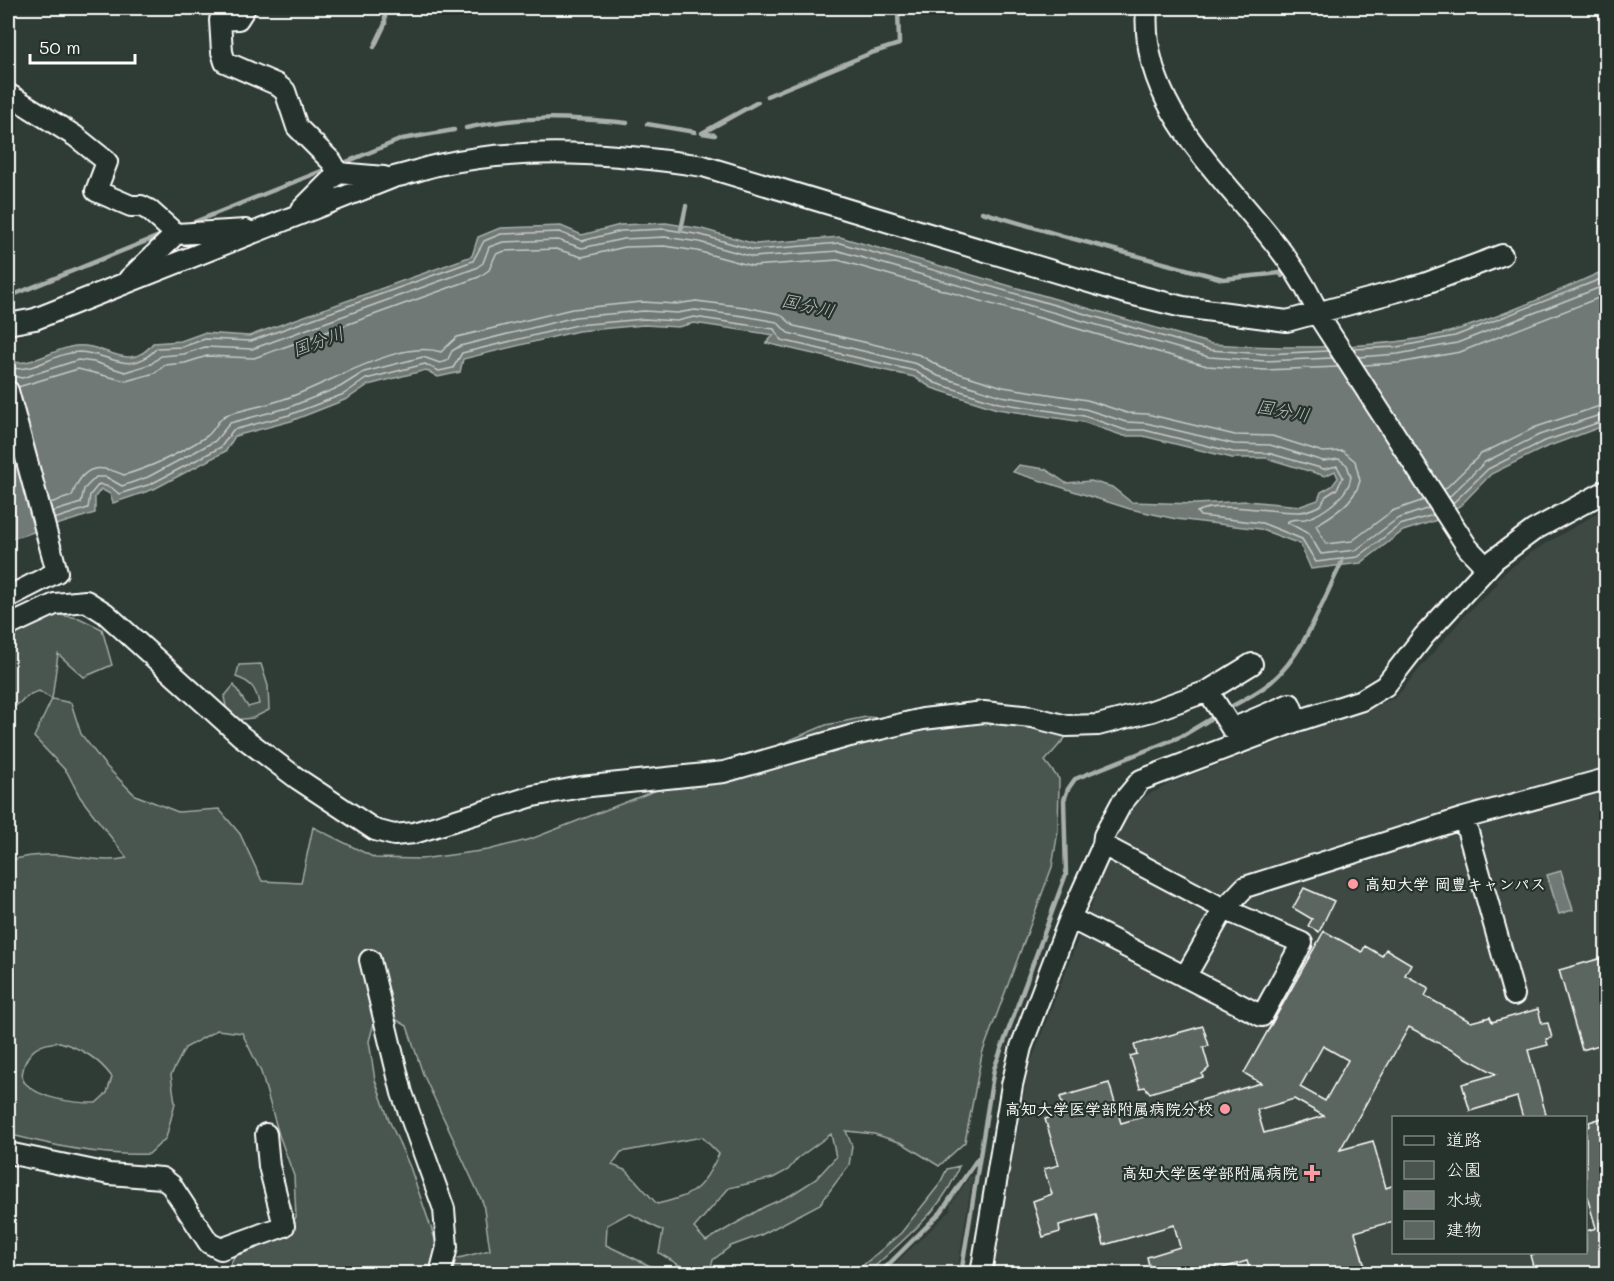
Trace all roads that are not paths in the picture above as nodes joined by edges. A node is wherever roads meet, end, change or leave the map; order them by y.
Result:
1 (245, 8) edge
2 (1147, 8) edge
3 (8, 94) edge
4 (338, 173) junction
5 (394, 177) junction
6 (293, 217) junction
7 (261, 230) junction
8 (176, 234) junction
9 (1502, 255) dead end
10 (126, 284) junction
11 (1319, 315) junction
12 (8, 324) edge
13 (8, 391) edge
14 (1606, 491) edge
15 (56, 568) junction
16 (1487, 568) junction
17 (8, 582) edge
18 (8, 597) edge
19 (8, 626) edge
20 (1252, 664) dead end
21 (1212, 697) junction
22 (1298, 721) junction
23 (1606, 779) edge
24 (1464, 818) junction
25 (1103, 844) junction
26 (1224, 909) junction
27 (1070, 918) junction
28 (370, 960) dead end
29 (1185, 977) junction
30 (1514, 995) dead end
31 (266, 1134) dead end
32 (8, 1153) edge
33 (440, 1274) edge
34 (981, 1274) edge

1 - 4 street
2 - 11 street
3 - 8 street
4 - 5 street
4 - 6 street
5 - 6 street
5 - 11 street
6 - 7 street
7 - 8 street
7 - 10 street
8 - 10 street
9 - 11 street
10 - 12 street
11 - 16 street
13 - 15 street
14 - 16 street
15 - 17 street
15 - 18 street
16 - 22 street
19 - 21 street
20 - 21 street
21 - 22 street
22 - 25 street
23 - 24 street
24 - 26 street
24 - 30 street
25 - 26 street
25 - 27 street
26 - 29 street
26 - 29 street
27 - 29 street
27 - 34 street
28 - 33 street
31 - 32 street

